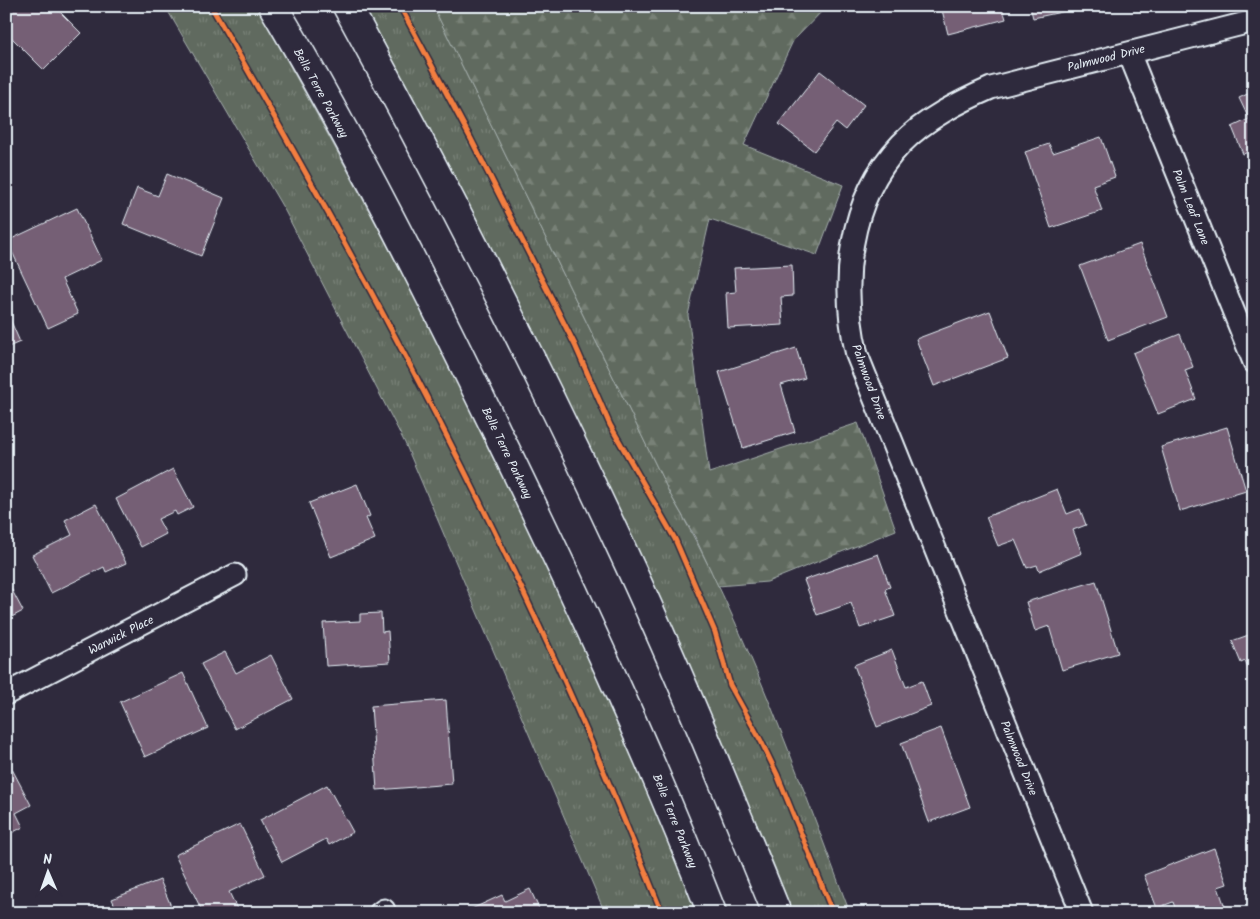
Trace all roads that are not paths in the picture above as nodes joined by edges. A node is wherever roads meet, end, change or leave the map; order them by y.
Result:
1 (273, 6) edge
2 (347, 6) edge
3 (1254, 21) edge
4 (1129, 53) junction
5 (1254, 362) edge
6 (235, 575) dead end
7 (6, 694) edge
8 (712, 913) edge
9 (777, 913) edge
10 (1082, 913) edge

1 - 8 main road, Belle Terre Parkway
2 - 9 main road
3 - 4 street, Palmwood Drive
4 - 5 street, Palm Leaf Lane
4 - 10 street, Palmwood Drive
6 - 7 street, Warwick Place

